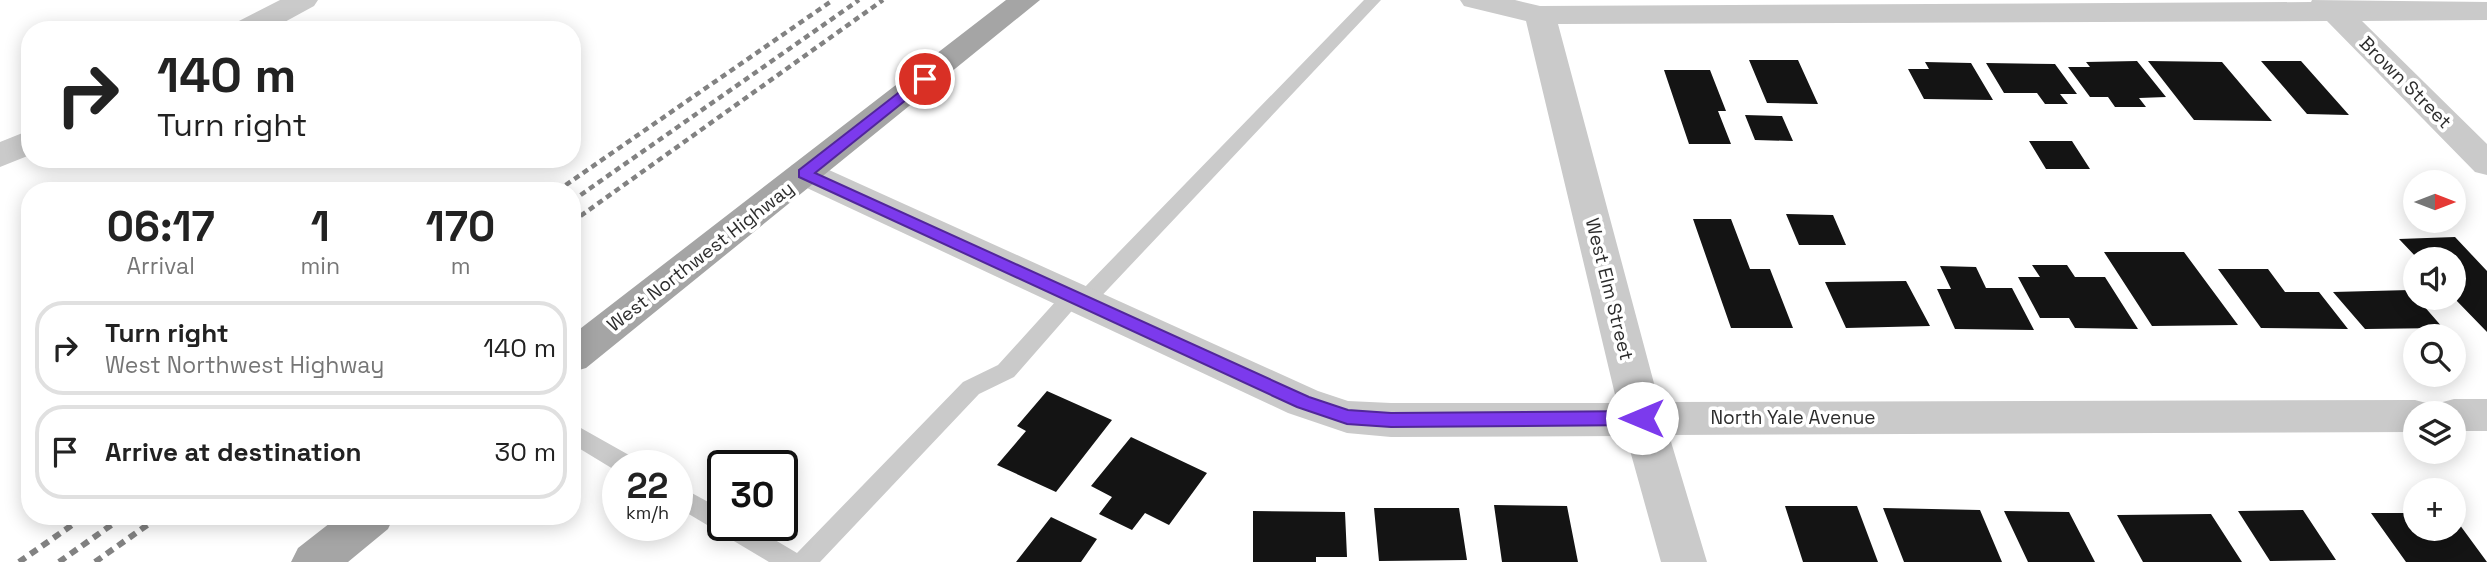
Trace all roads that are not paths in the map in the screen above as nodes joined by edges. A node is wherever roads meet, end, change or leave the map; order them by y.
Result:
1 (303, 0) edge
2 (1026, 0) edge
3 (1373, 0) edge
4 (1475, 0) edge
5 (2330, 5) edge
6 (2487, 11) edge
7 (1540, 15) junction
8 (263, 21) edge
9 (21, 146) edge
10 (0, 156) edge
11 (2487, 164) edge
12 (804, 173) junction
13 (1080, 298) junction
14 (581, 350) edge
15 (2466, 415) edge
16 (2487, 415) edge
17 (2403, 416) edge
18 (1642, 418) junction
19 (581, 437) edge
20 (602, 450) edge
21 (361, 525) edge
22 (756, 541) edge
23 (314, 562) edge
24 (791, 562) edge
25 (803, 562) edge
26 (1684, 562) edge

1 - 8 street
2 - 12 main road, West Northwest Highway
3 - 13 lane
4 - 7 street
5 - 6 street
5 - 7 street
5 - 11 street, Brown Street
7 - 18 street, West Elm Street
9 - 10 street
12 - 13 street, North Yale Avenue
12 - 14 main road, West Northwest Highway
13 - 18 street, North Yale Avenue
13 - 25 lane
15 - 16 street
17 - 18 street, North Yale Avenue
18 - 26 street, West Elm Street
19 - 20 lane
21 - 23 main road
22 - 24 lane

